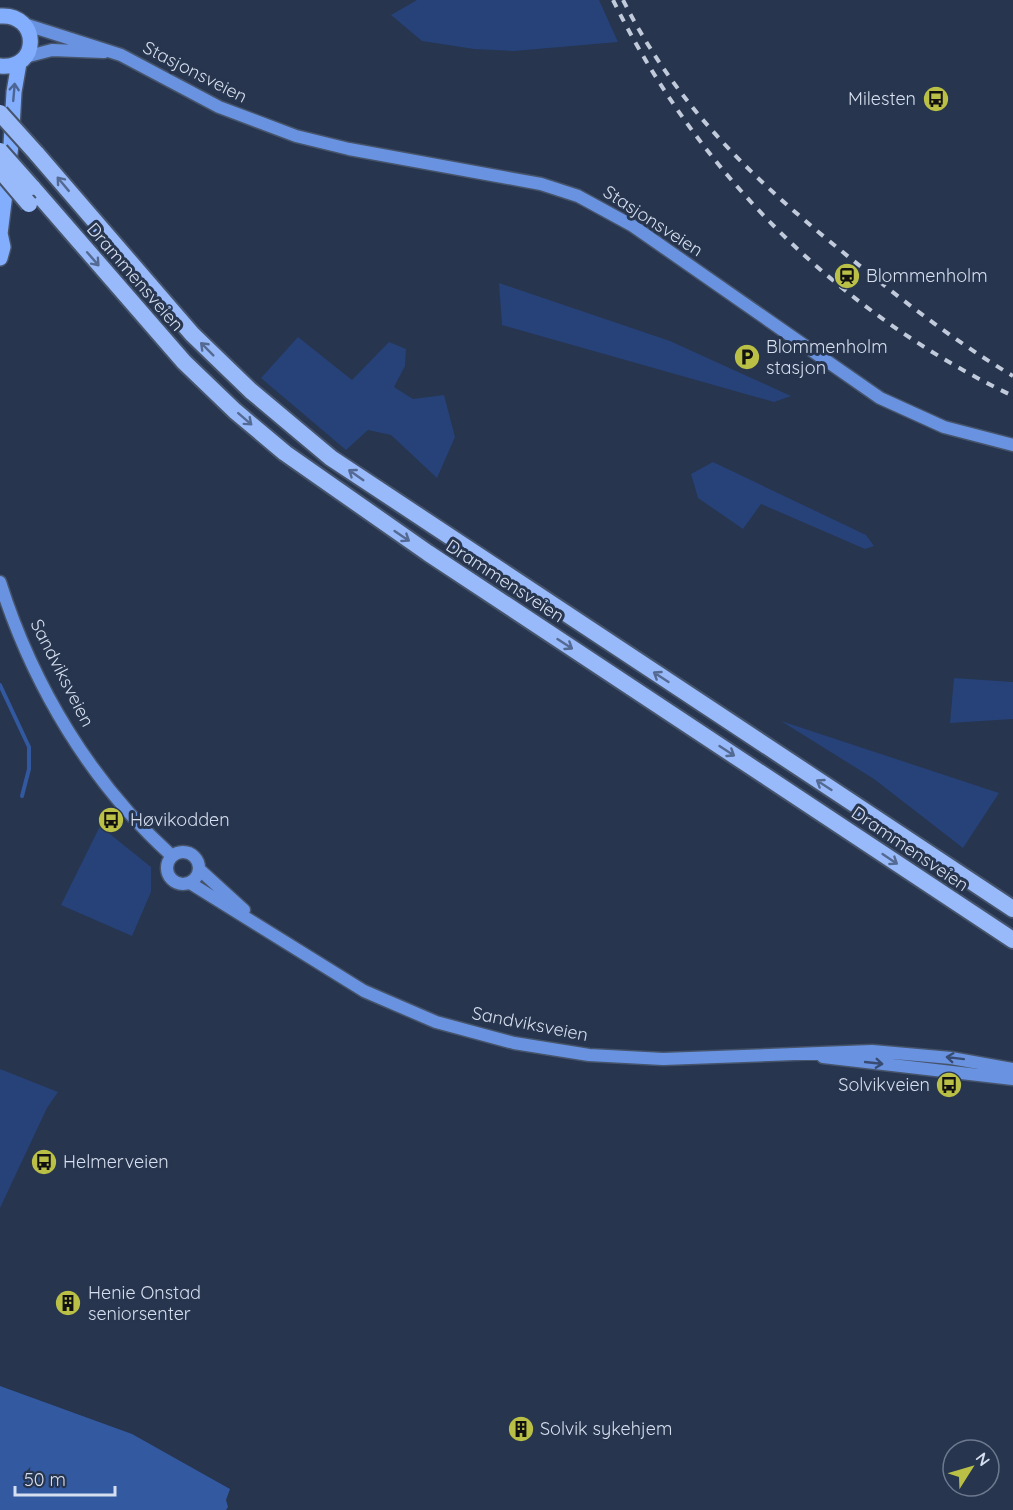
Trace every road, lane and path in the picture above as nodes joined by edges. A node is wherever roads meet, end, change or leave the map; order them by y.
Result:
1 (1, 16) edge
2 (24, 24) junction
3 (108, 52) junction
4 (22, 60) junction
5 (0, 66) edge
6 (0, 113) edge
7 (0, 151) edge
8 (0, 170) edge
9 (30, 195) junction
10 (0, 233) edge
11 (0, 258) edge
12 (1013, 445) edge
13 (0, 582) edge
14 (172, 856) junction
15 (200, 870) junction
16 (190, 883) junction
17 (1013, 909) edge
18 (262, 927) junction
19 (1013, 940) edge
20 (816, 1055) junction
21 (1013, 1069) edge
22 (1013, 1079) edge

1 - 2 main road
2 - 3 main road, Stasjonsveien
2 - 4 main road
3 - 4 main road, Stasjonsveien
3 - 12 main road, Stasjonsveien
4 - 5 main road
10 -> 4 main road
17 -> 6 highway, Drammensveien, bridge
7 - 9 highway, bridge
8 - 9 highway, bridge
9 -> 19 highway, Drammensveien
10 - 11 main road
13 - 14 main road, Sandviksveien
14 - 15 main road
14 - 16 main road
15 - 16 main road
15 - 18 main road
16 - 18 main road
18 - 20 main road, Sandviksveien
21 -> 20 main road, Sandviksveien
20 -> 22 main road, Sandviksveien

